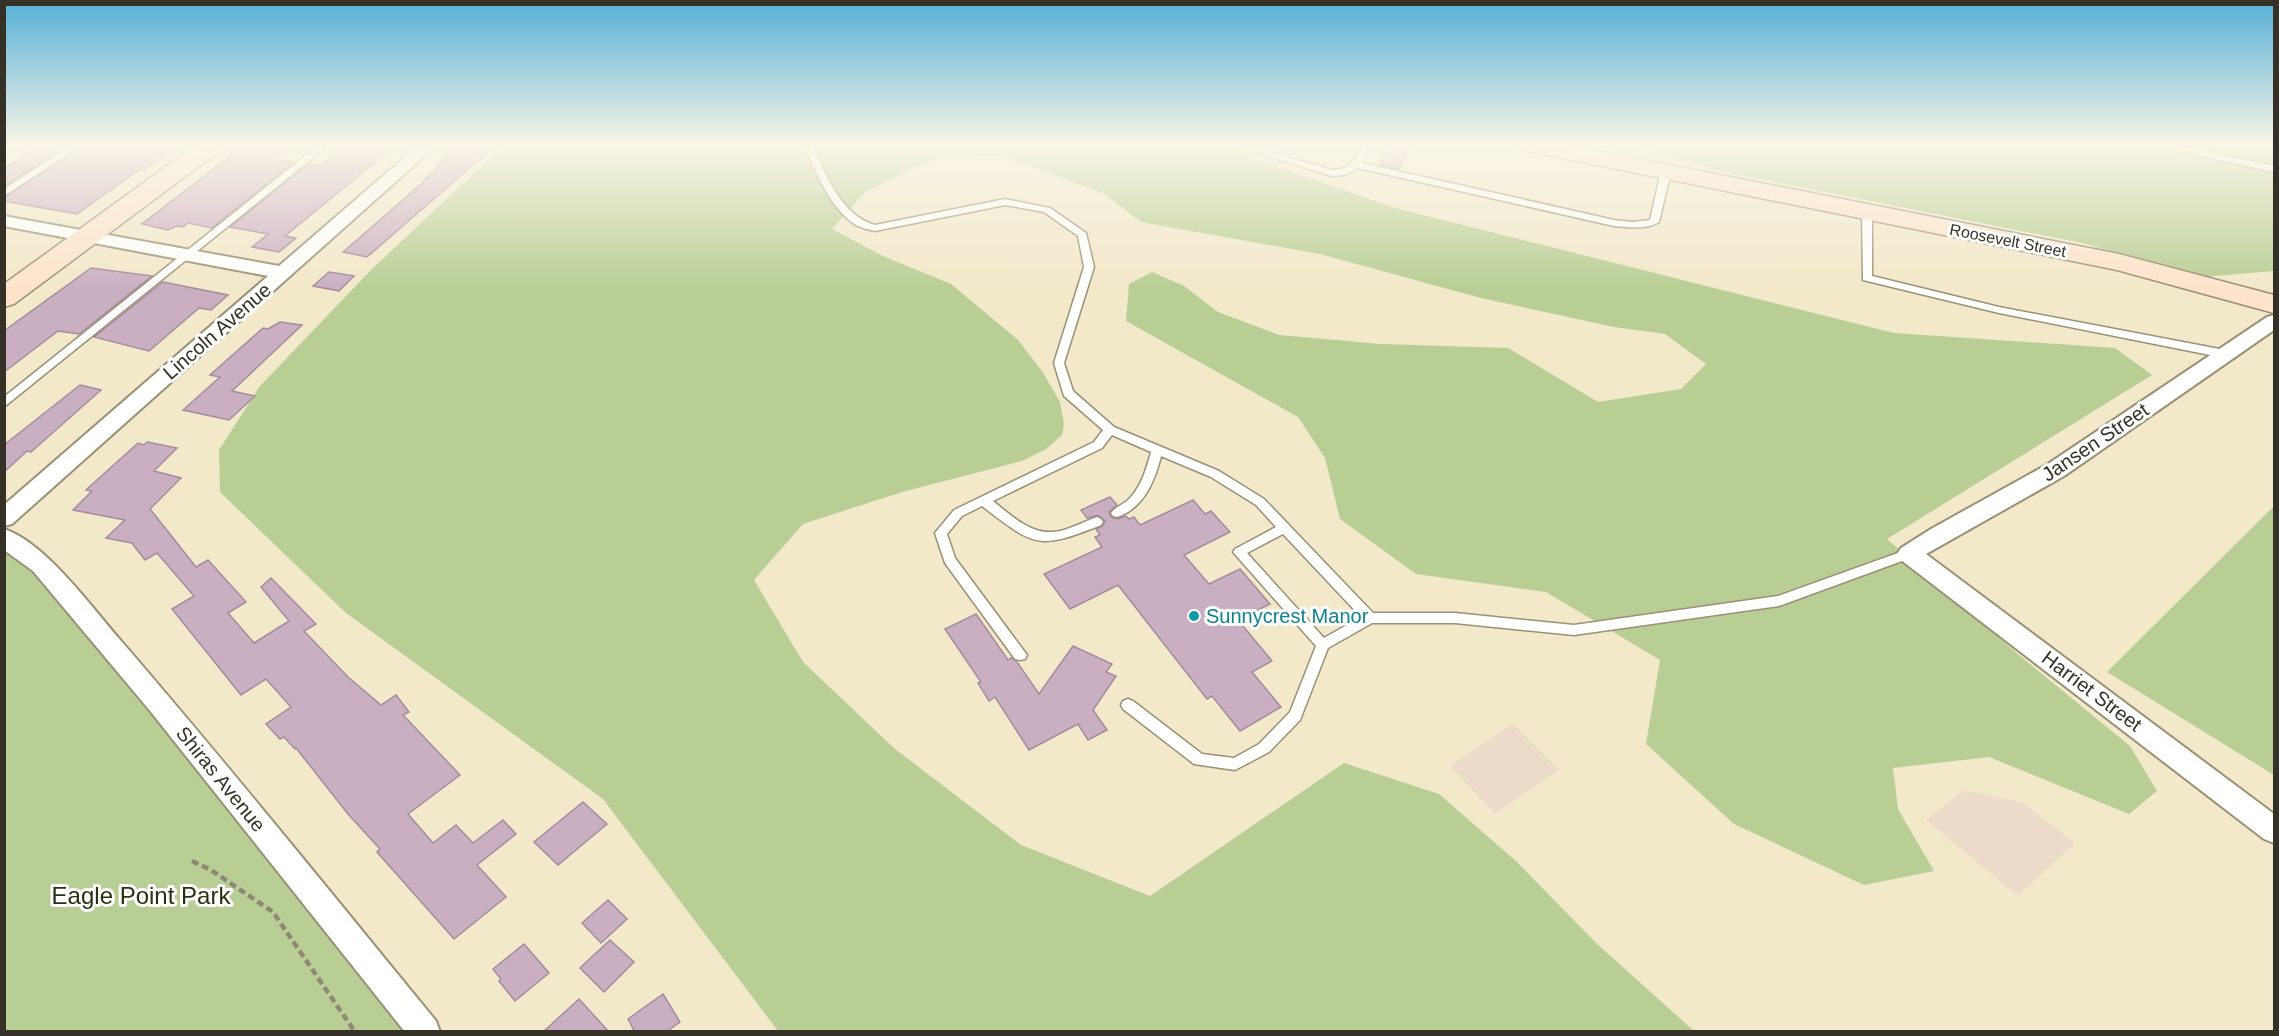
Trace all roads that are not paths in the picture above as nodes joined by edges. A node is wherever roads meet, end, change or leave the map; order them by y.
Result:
1 (147, 192) edge
2 (266, 192) edge
3 (375, 192) edge
4 (833, 192) edge
5 (1478, 192) edge
6 (1661, 192) edge
7 (1771, 192) edge
8 (1867, 212) junction
9 (4, 221) edge
10 (84, 238) junction
11 (189, 255) junction
12 (283, 273) junction
13 (4, 298) edge
14 (2274, 304) edge
15 (2274, 321) edge
16 (2225, 354) junction
17 (4, 404) edge
18 (1110, 430) junction
19 (1157, 451) junction
20 (985, 502) junction
21 (1117, 513) dead end
22 (4, 518) edge
23 (1097, 522) dead end
24 (1284, 528) junction
25 (4, 538) edge
26 (1909, 554) junction
27 (1370, 618) junction
28 (1323, 645) junction
29 (1020, 655) dead end
30 (1128, 705) dead end
31 (2274, 830) edge
32 (425, 1032) edge

1 - 10 street
2 - 11 lane
3 - 12 street, Lincoln Avenue
4 - 18 lane
5 - 6 lane
7 - 8 street, Roosevelt Street
8 - 14 street, Roosevelt Street
8 - 16 lane
9 - 10 street
10 - 11 street
10 - 13 street
11 - 12 street
11 - 17 lane
12 - 22 street, Lincoln Avenue
15 - 16 street, Jansen Street
16 - 26 street, Jansen Street
18 - 19 lane
18 - 20 lane
19 - 21 lane
19 - 24 lane
20 - 23 lane
20 - 29 lane
24 - 27 lane
24 - 28 lane
25 - 32 street, Shiras Avenue
26 - 27 lane
26 - 31 street, Harriet Street
27 - 28 lane
28 - 30 lane

